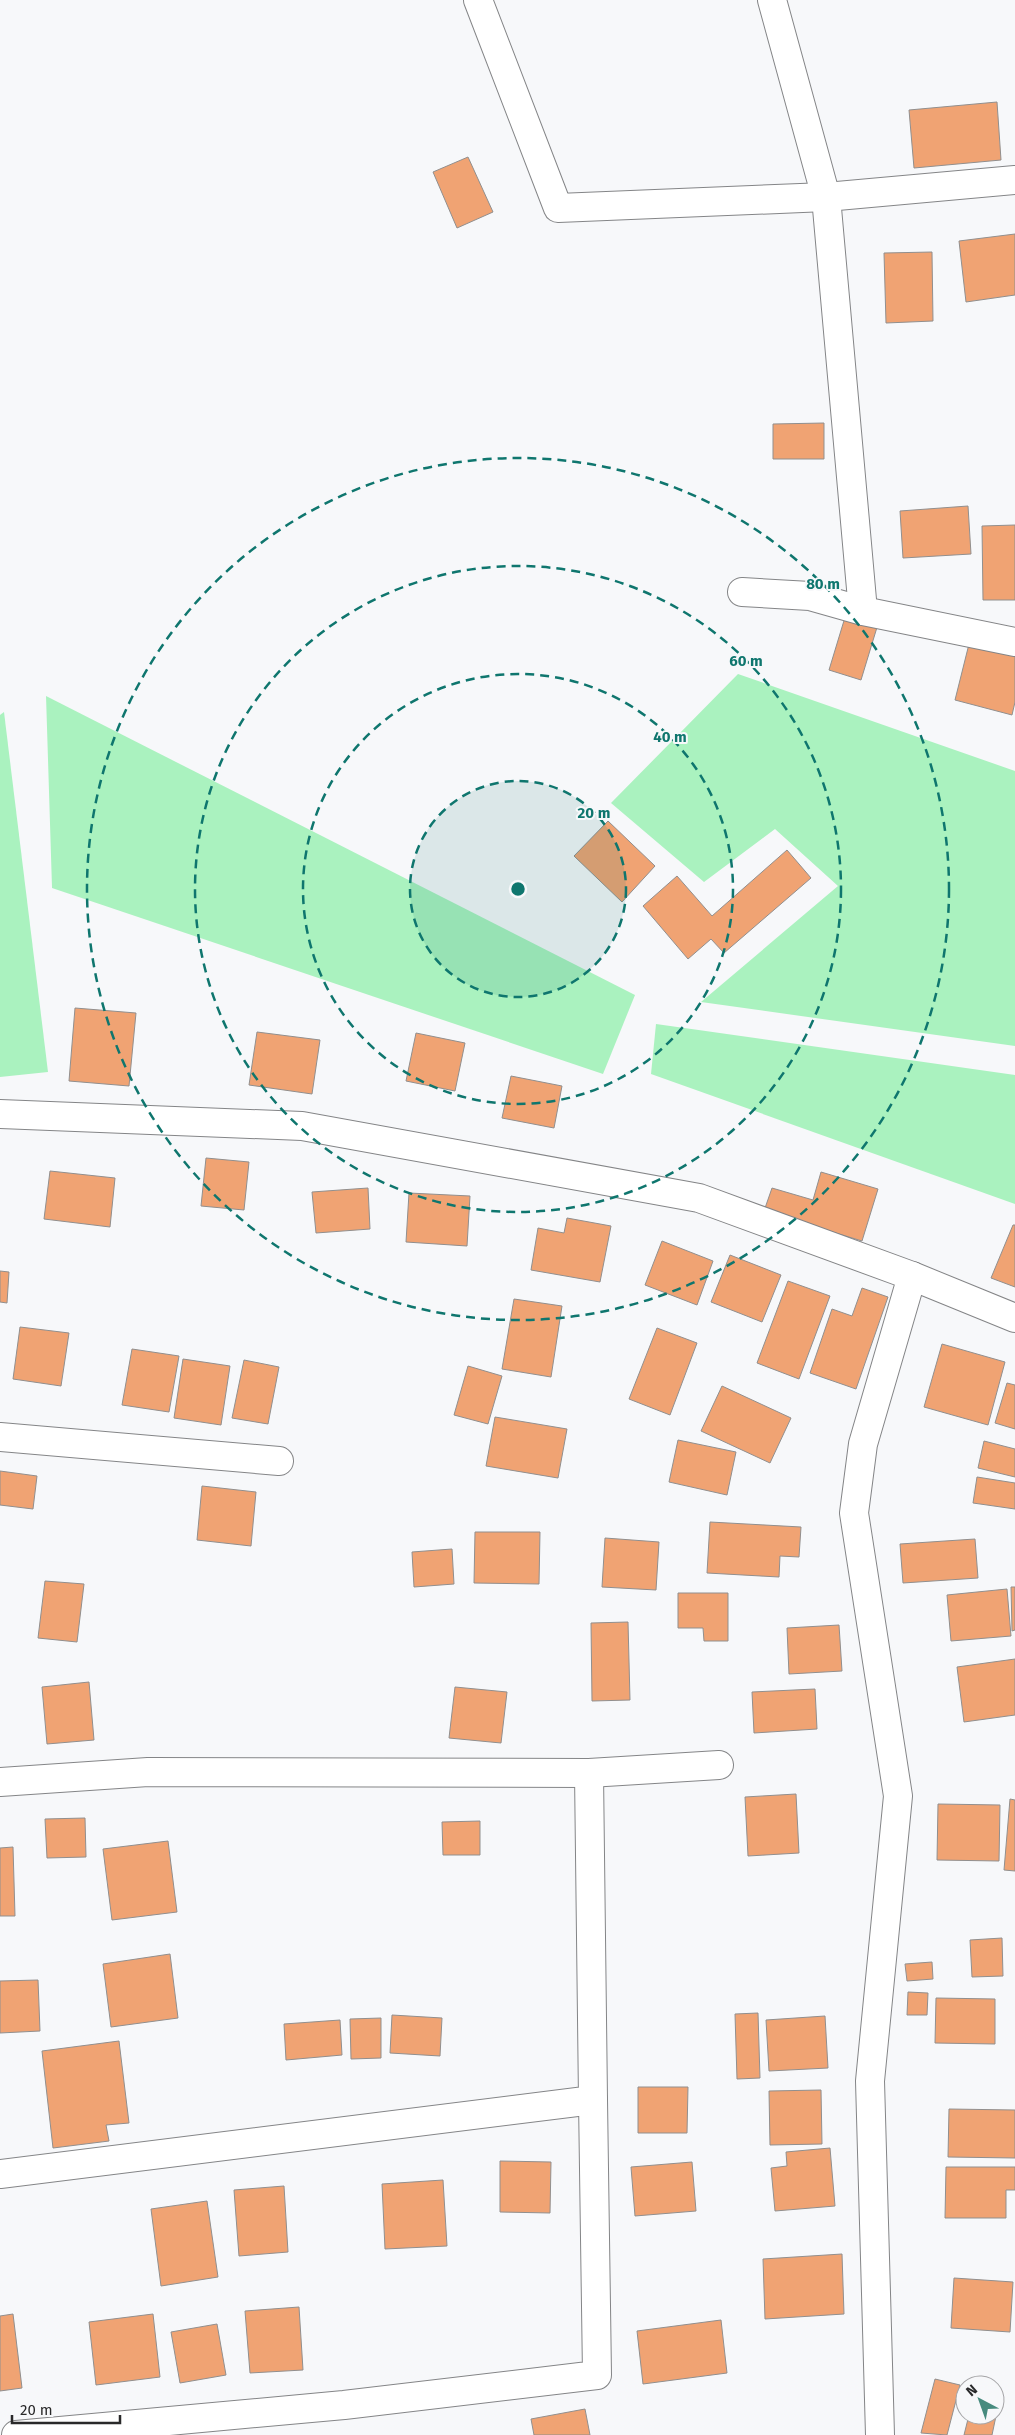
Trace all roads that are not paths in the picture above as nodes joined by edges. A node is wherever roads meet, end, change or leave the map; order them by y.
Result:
1 (478, 0) edge
2 (772, 0) edge
3 (1015, 180) edge
4 (826, 197) junction
5 (742, 592) dead end
6 (863, 611) junction
7 (1015, 642) edge
8 (0, 1114) edge
9 (912, 1276) junction
10 (1015, 1318) edge
11 (0, 1437) edge
12 (279, 1461) dead end
13 (719, 1765) dead end
14 (589, 1773) junction
15 (0, 1782) edge
16 (593, 2100) junction
17 (0, 2174) edge
18 (16, 2435) edge
19 (880, 2435) edge

1 - 4 street
2 - 4 street
3 - 4 street
4 - 6 street
5 - 6 street
6 - 7 street
8 - 9 street
9 - 10 street
9 - 19 street
11 - 12 street
13 - 14 street
14 - 15 street
14 - 16 street
16 - 17 street
16 - 18 street

